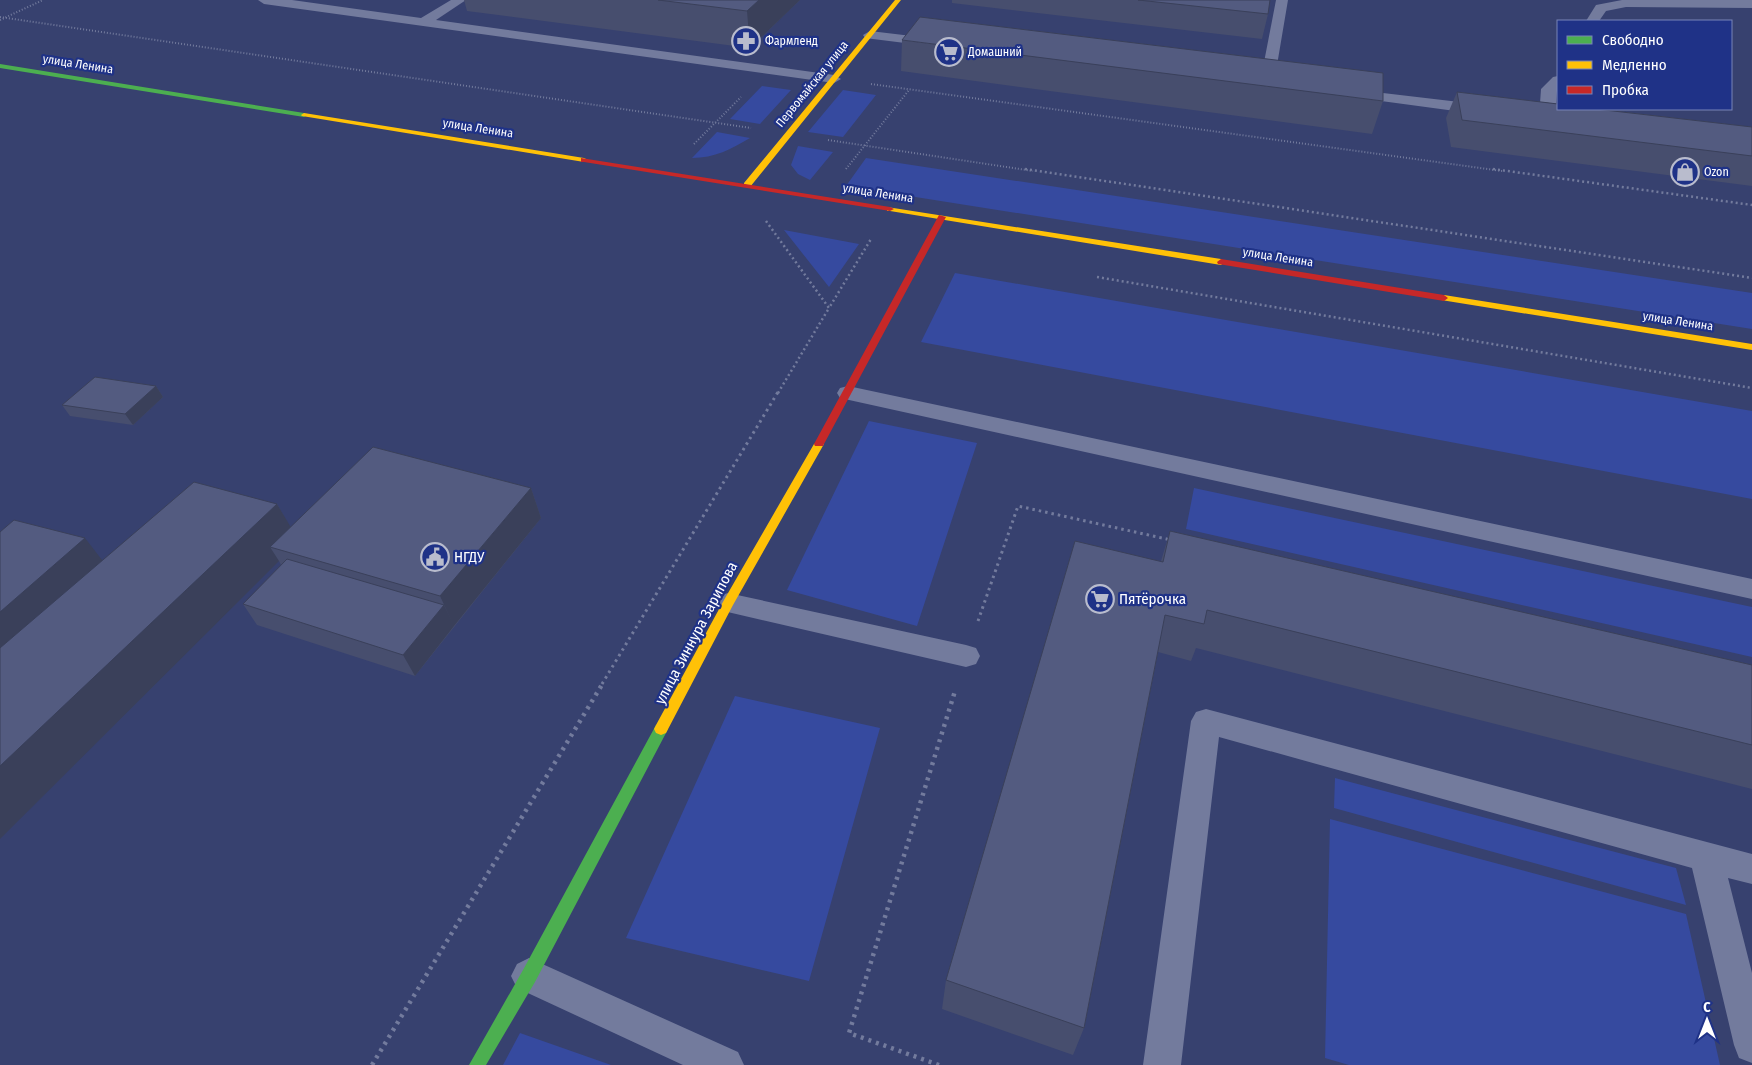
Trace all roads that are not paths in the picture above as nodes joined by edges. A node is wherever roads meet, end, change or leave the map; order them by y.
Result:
1 (264, 0) edge
2 (460, 0) edge
3 (898, 0) edge
4 (1282, 0) edge
5 (1625, 2) edge
6 (1752, 4) edge
7 (1594, 20) edge
8 (422, 22) junction
9 (870, 35) junction
10 (949, 44) edge
11 (0, 66) edge
12 (834, 79) junction
13 (1557, 81) edge
14 (1286, 86) edge
15 (1334, 91) edge
16 (1498, 112) edge
17 (1528, 115) edge
18 (1547, 118) junction
19 (1566, 120) edge
20 (747, 185) junction
21 (942, 217) junction
22 (1752, 347) edge
23 (848, 393) junction
24 (1752, 589) edge
25 (728, 603) junction
26 (966, 656) road end
27 (1706, 857) junction
28 (1752, 870) edge
29 (529, 976) junction
30 (1752, 1045) edge
31 (478, 1065) edge
32 (725, 1065) edge
33 (1162, 1065) edge

1 - 8 lane
2 - 8 lane
3 - 9 main road, Первомайская улица
4 - 14 lane
5 - 6 lane
5 - 7 lane
8 - 12 lane
9 - 10 lane
9 - 12 main road, Первомайская улица
11 - 20 main road, улица Ленина
12 - 20 main road, Первомайская улица
13 - 18 lane
15 - 16 lane
17 - 18 lane
18 - 19 lane
20 - 21 main road, улица Ленина
21 - 22 main road, улица Ленина
21 - 23 main road, улица Зиннура Зарипова
23 - 24 lane
23 - 25 main road, улица Зиннура Зарипова
25 - 26 lane
25 - 29 main road, улица Зиннура Зарипова
27 - 28 lane
27 - 30 lane
27 - 33 lane
29 - 31 main road, улица Зиннура Зарипова
29 - 32 lane

